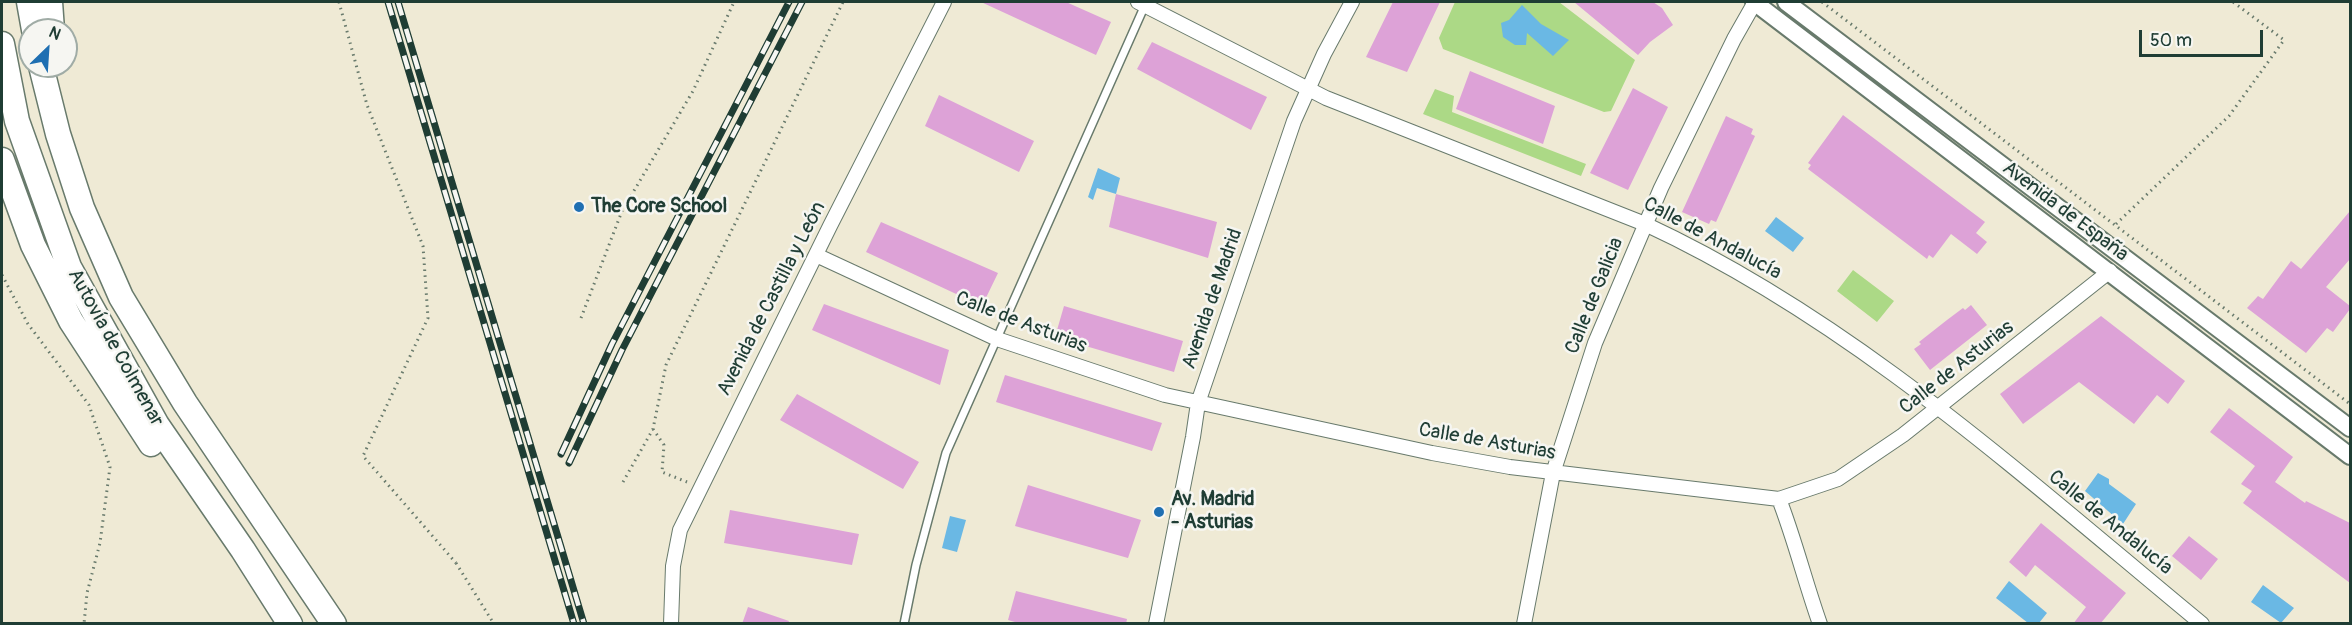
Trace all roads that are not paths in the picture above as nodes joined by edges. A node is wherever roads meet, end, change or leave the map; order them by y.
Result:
1 (29, 2) edge
2 (50, 2) edge
3 (944, 2) edge
4 (1352, 2) edge
5 (1755, 2) edge
6 (1786, 2) edge
7 (1141, 3) edge
8 (32, 18) edge
9 (51, 18) edge
10 (2, 44) edge
11 (44, 78) edge
12 (59, 78) edge
13 (1308, 90) junction
14 (2, 160) edge
15 (1645, 224) junction
16 (816, 255) junction
17 (2110, 271) junction
18 (997, 339) junction
19 (185, 403) junction
20 (1198, 404) junction
21 (1940, 408) junction
22 (2350, 428) edge
23 (2350, 456) edge
24 (1552, 473) junction
25 (1779, 499) junction
26 (272, 624) edge
27 (290, 624) edge
28 (334, 624) edge
29 (671, 624) edge
30 (904, 624) edge
31 (1156, 624) edge
32 (1524, 624) edge
33 (1820, 624) edge
34 (2202, 624) edge

1 - 8 highway
2 - 9 highway
3 - 16 street, Avenida de Castilla y León
4 - 13 street, Avenida de Madrid
5 - 15 street, Calle de Galicia
5 - 17 street, Avenida de España
6 - 22 street, Avenida de España
7 - 13 street, Calle de Andalucía
7 - 18 lane
10 - 27 highway, Autovía de Colmenar
11 - 19 highway, Autovía de Colmenar
12 - 19 highway
13 - 15 street, Calle de Andalucía
13 - 20 street, Avenida de Madrid
14 - 26 highway
15 - 21 street, Calle de Andalucía
15 - 24 street, Calle de Galicia
16 - 18 street, Calle de Asturias
16 - 29 street, Avenida de Castilla y León
17 - 21 street, Calle de Asturias
17 - 23 street, Avenida de España
18 - 20 street, Calle de Asturias
18 - 30 lane
19 - 28 highway, Autovía de Colmenar
20 - 24 street, Calle de Asturias
20 - 31 street, Avenida de Madrid
21 - 25 street, Calle de Asturias
21 - 34 street, Calle de Andalucía
24 - 25 street, Calle de Asturias
24 - 32 street, Calle de Galicia
25 - 33 street

